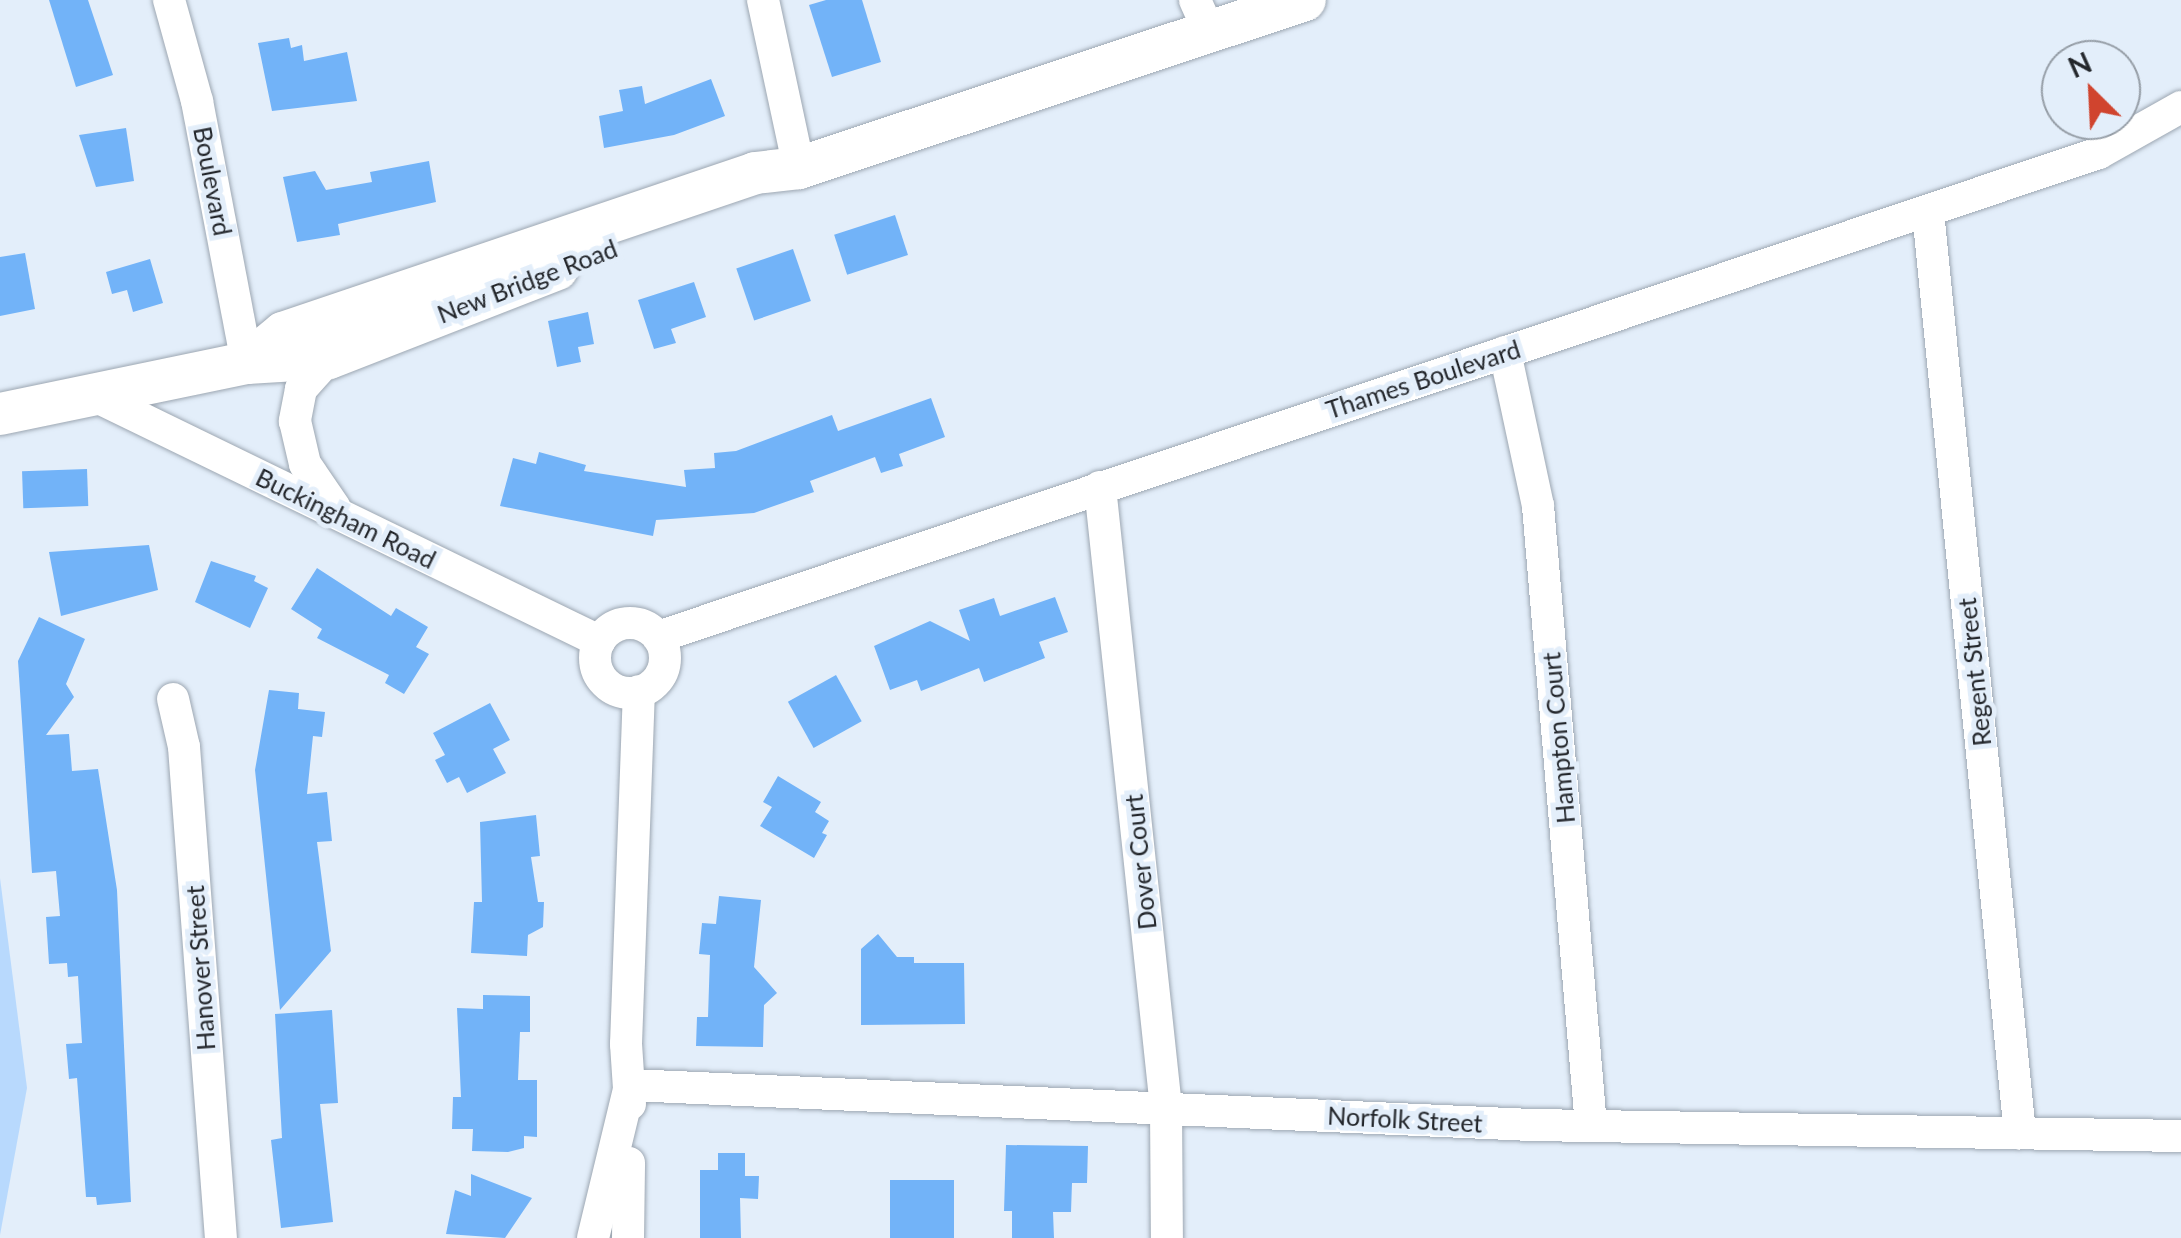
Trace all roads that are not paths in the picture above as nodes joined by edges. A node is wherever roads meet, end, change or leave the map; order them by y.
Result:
1 (168, 0) edge
2 (763, 0) edge
3 (1305, 0) edge
4 (1202, 16) edge
5 (2181, 106) edge
6 (799, 168) junction
7 (1928, 212) junction
8 (1505, 352) junction
9 (329, 358) junction
10 (247, 363) junction
11 (93, 395) junction
12 (0, 414) edge
13 (1100, 486) junction
14 (341, 516) junction
15 (658, 637) junction
16 (600, 641) junction
17 (639, 691) junction
18 (173, 699) dead end
19 (630, 1085) junction
20 (1166, 1108) junction
21 (1591, 1126) junction
22 (2020, 1133) junction
23 (2181, 1136) edge
24 (220, 1238) edge
25 (593, 1238) edge
26 (628, 1238) edge
27 (1167, 1238) edge

1 - 10 street, Boulevard
2 - 6 street
3 - 4 main road, New Bridge Road
4 - 6 main road, New Bridge Road
5 - 7 street, Thames Boulevard
6 - 9 main road, New Bridge Road
6 - 10 main road, New Bridge Road
7 - 8 street, Thames Boulevard
7 - 22 street, Regent Street
8 - 13 street, Thames Boulevard
8 - 21 street, Hampton Court
9 - 10 main road, New Bridge Road
9 - 14 street
10 - 11 main road, New Bridge Road
11 - 12 main road, New Bridge Road
11 - 14 street, Buckingham Road
13 - 15 street, Thames Boulevard
13 - 20 street, Dover Court
14 - 16 street, Buckingham Road
15 - 16 street
15 - 17 street
16 - 17 street
17 - 19 street
18 - 24 street, Hanover Street
19 - 20 street, Norfolk Street
19 - 25 street
19 - 26 street
20 - 21 street, Norfolk Street
20 - 27 street, Dover Court
21 - 22 street, Norfolk Street
22 - 23 street, Norfolk Street

